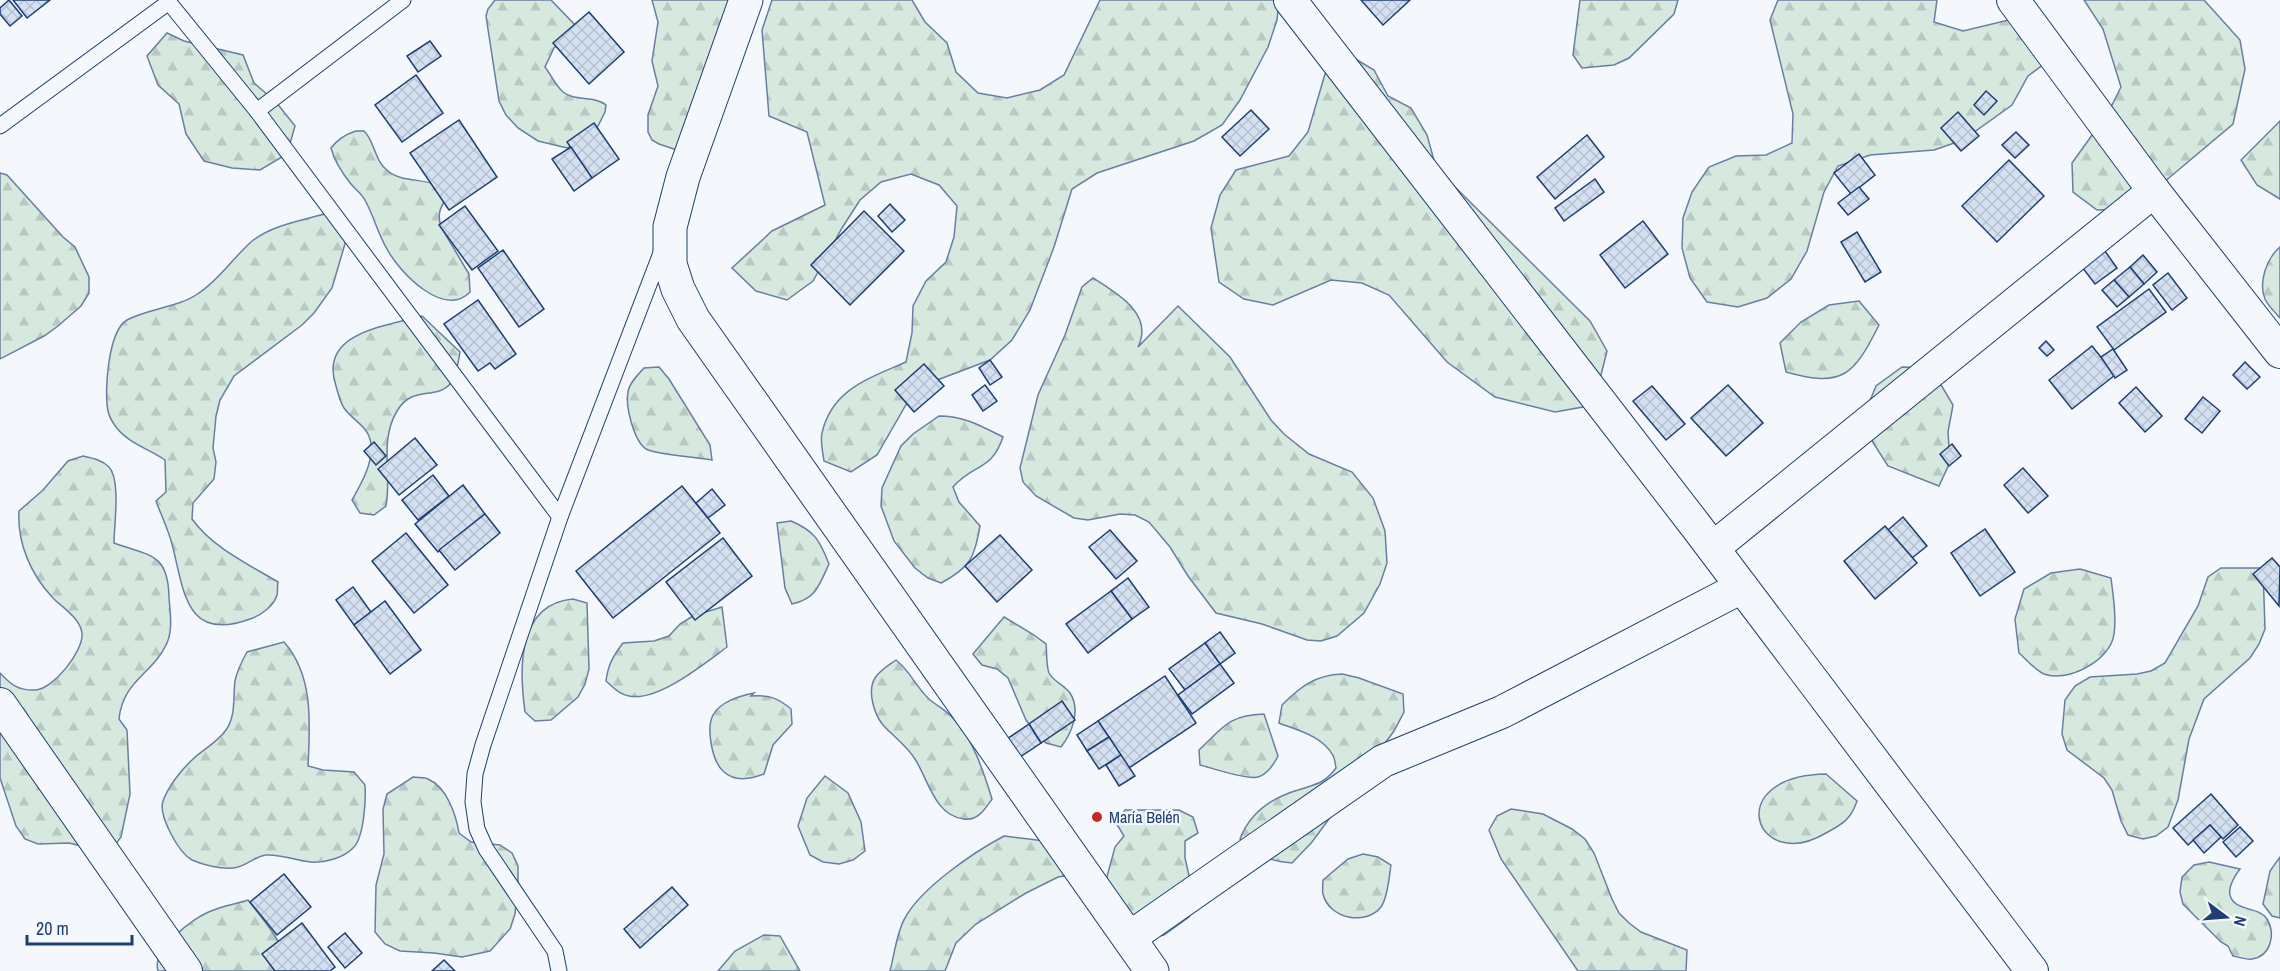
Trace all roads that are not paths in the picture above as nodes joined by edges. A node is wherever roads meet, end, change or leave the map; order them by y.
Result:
1 (403, 0) edge
2 (746, 0) edge
3 (1290, 0) edge
4 (2013, 0) edge
5 (168, 1) edge
6 (257, 111) junction
7 (0, 126) edge
8 (2154, 191) junction
9 (670, 227) junction
10 (2280, 352) edge
11 (560, 517) junction
12 (1713, 548) junction
13 (1742, 587) junction
14 (0, 705) edge
15 (1129, 938) junction
16 (186, 971) edge
17 (559, 971) edge
18 (1152, 971) edge
19 (2032, 971) edge

1 - 6 lane
2 - 9 street
3 - 12 street
4 - 8 street
5 - 6 lane
5 - 7 lane
6 - 11 lane
8 - 10 street
8 - 12 street
9 - 11 lane
9 - 15 street
11 - 17 lane
12 - 13 street
13 - 15 street
13 - 19 street
14 - 16 street
15 - 18 street

